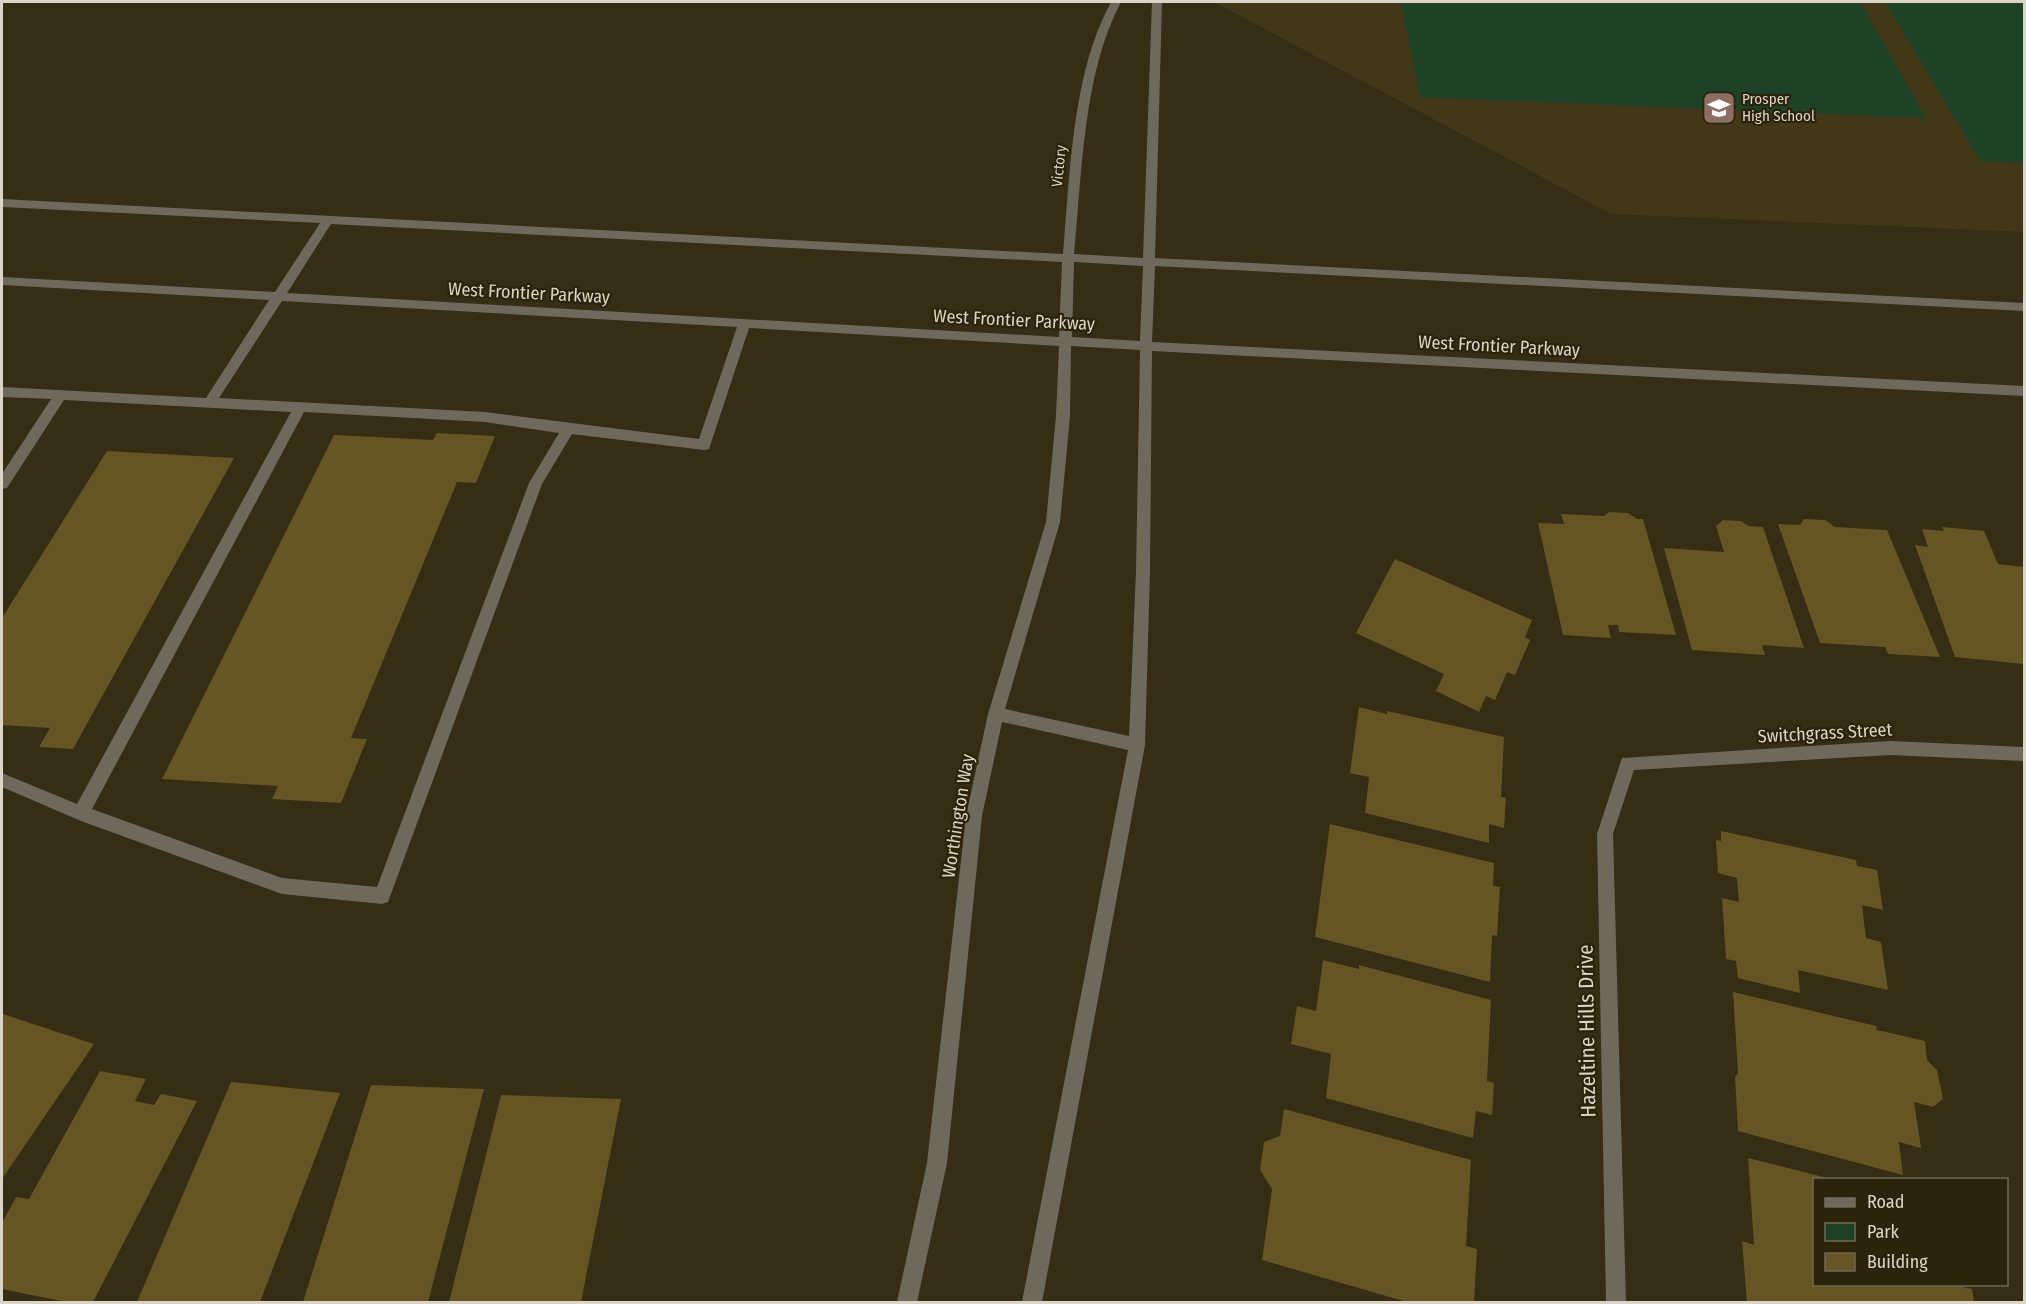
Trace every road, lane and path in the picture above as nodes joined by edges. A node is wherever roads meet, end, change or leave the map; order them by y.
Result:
1 (1116, 2) edge
2 (1158, 2) edge
3 (2, 203) edge
4 (328, 220) junction
5 (1068, 259) junction
6 (1149, 262) junction
7 (2, 281) edge
8 (277, 296) junction
9 (2025, 307) edge
10 (744, 324) junction
11 (1064, 340) junction
12 (1146, 346) junction
13 (2025, 391) edge
14 (2, 392) edge
15 (61, 395) junction
16 (209, 403) junction
17 (300, 408) junction
18 (568, 429) junction
19 (2, 484) edge
20 (996, 714) junction
21 (1137, 745) junction
22 (2025, 754) edge
23 (1628, 763) joint
24 (2, 780) edge
25 (81, 813) junction
26 (907, 1302) edge
27 (1032, 1302) edge
28 (1616, 1302) edge

1 - 5 street, Victory
2 - 6 street
3 - 4 street
4 - 5 street
4 - 8 street
5 - 6 street
5 - 11 street, Victory
6 - 9 street
6 - 12 street
7 - 8 street, West Frontier Parkway
8 - 10 street, West Frontier Parkway
8 - 16 street
10 - 11 street, West Frontier Parkway
10 - 18 street
11 - 12 street, West Frontier Parkway
11 - 20 street, Worthington Way
12 - 13 street, West Frontier Parkway
12 - 21 street
14 - 15 street
15 - 16 street
15 - 19 street
16 - 17 street
17 - 18 street
17 - 25 street
18 - 25 street
20 - 21 street
20 - 26 street, Worthington Way
21 - 27 street
22 - 23 street, Switchgrass Street
23 - 28 street, Hazeltine Hills Drive
24 - 25 street

